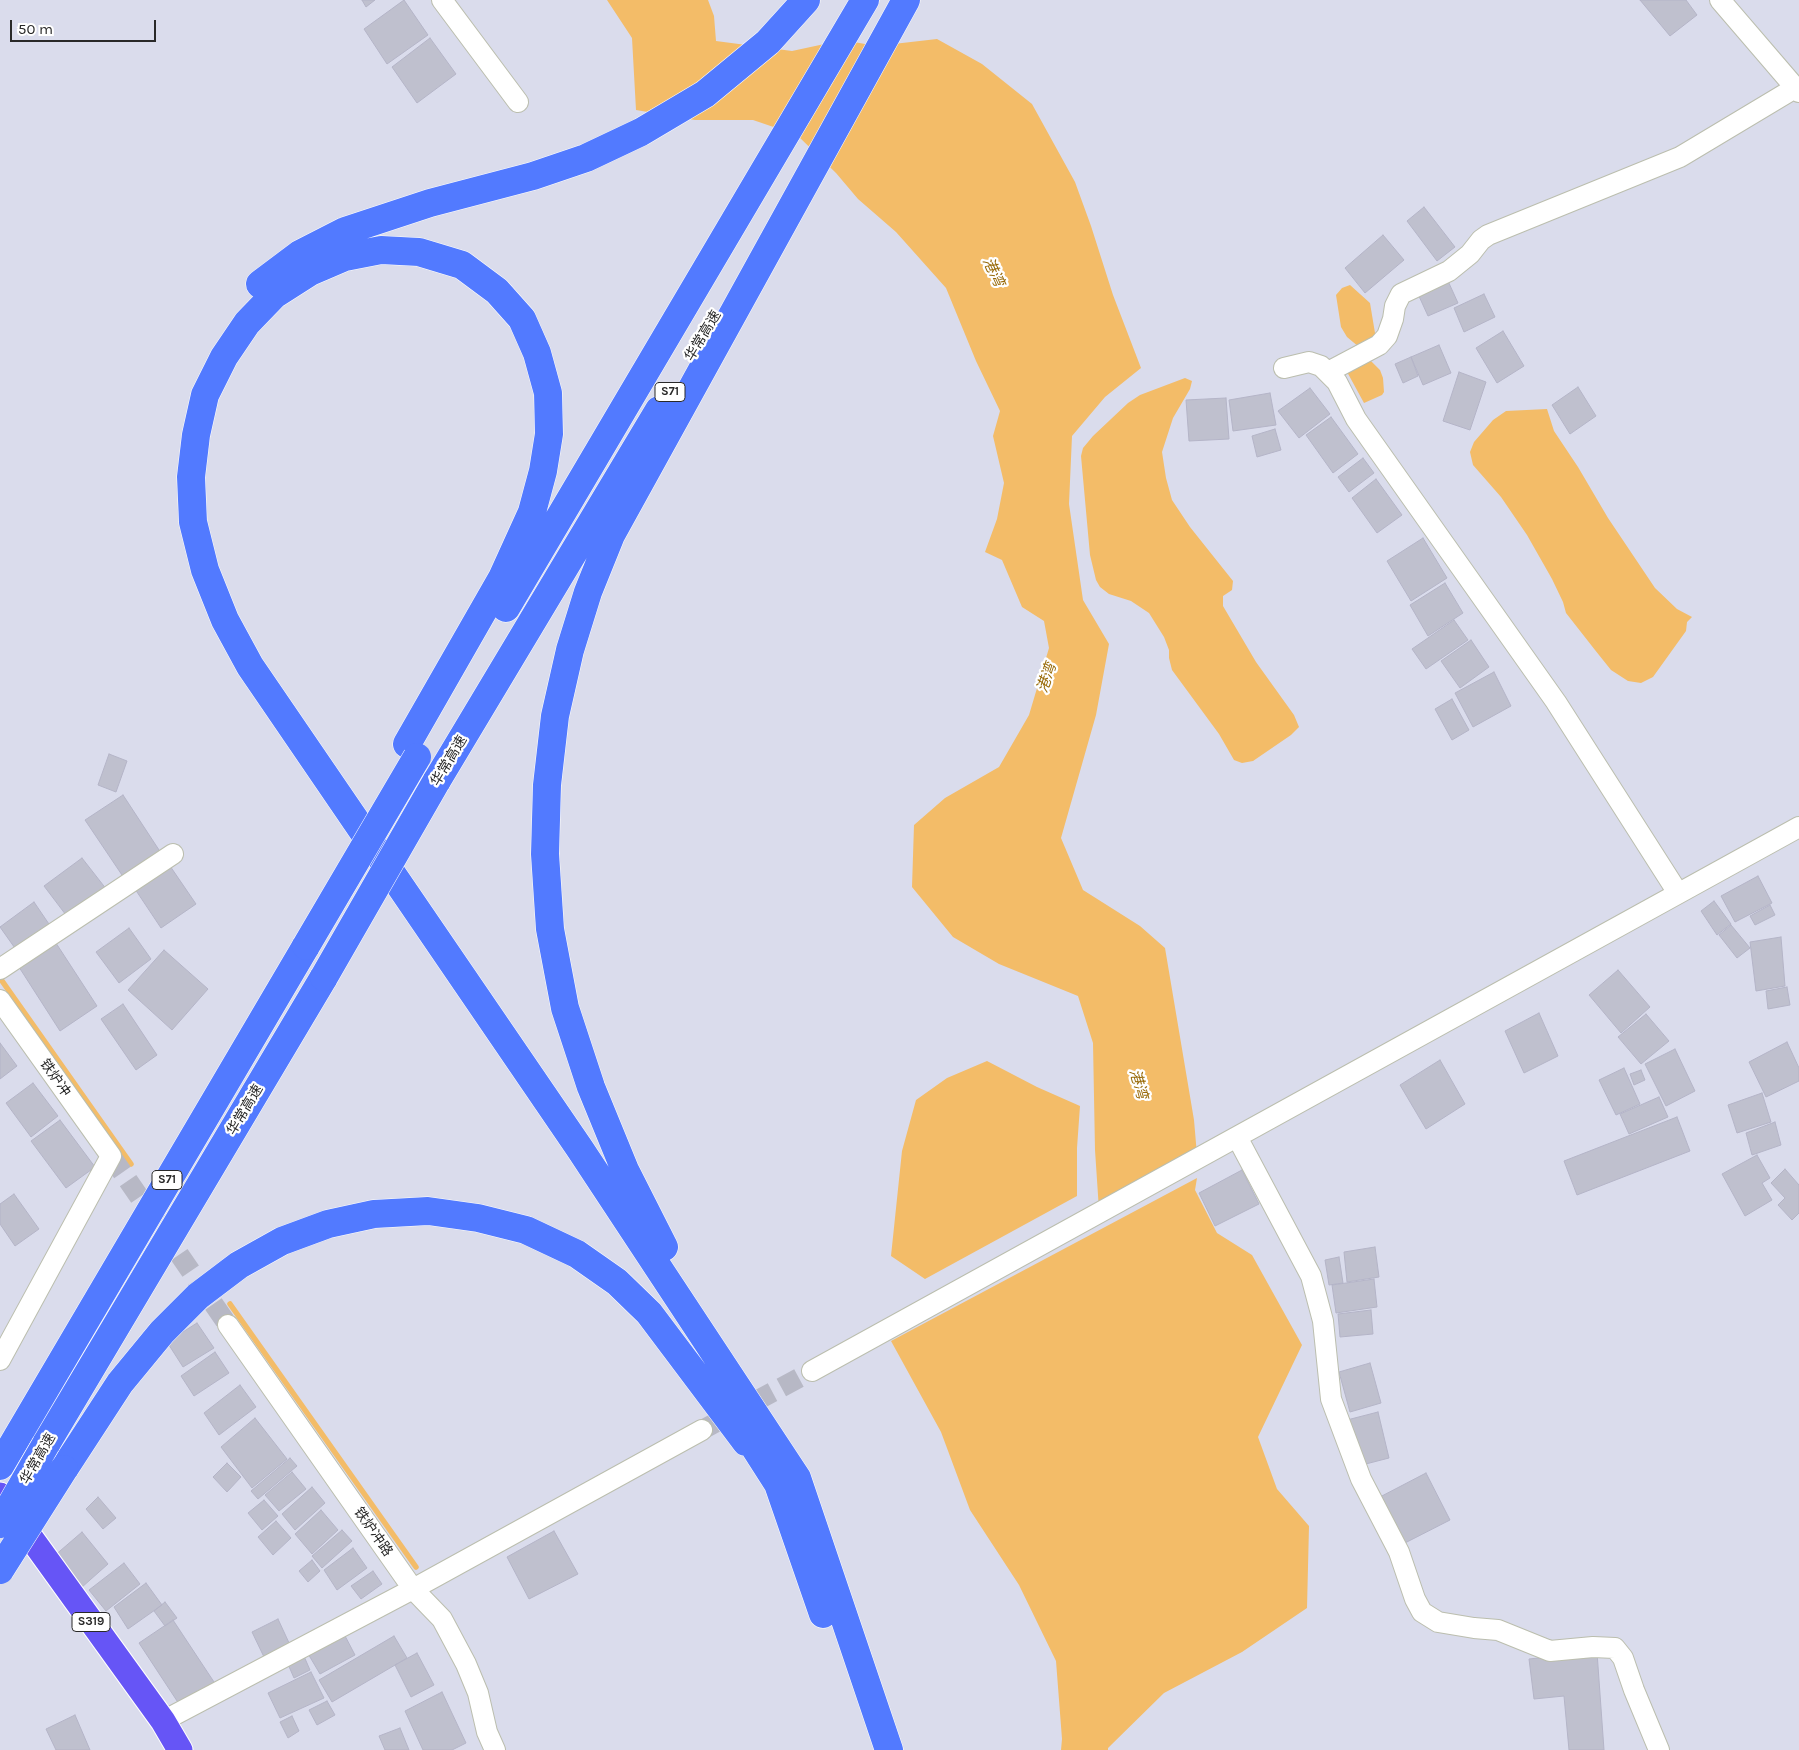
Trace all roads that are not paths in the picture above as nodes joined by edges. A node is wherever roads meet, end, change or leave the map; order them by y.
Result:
1 (442, 0) edge
2 (806, 0) edge
3 (865, 0) edge
4 (902, 0) edge
5 (906, 0) edge
6 (1720, 0) edge
7 (1797, 90) edge
8 (518, 102) dead end
9 (1284, 368) dead end
10 (1328, 372) junction
11 (412, 750) junction
12 (1799, 827) edge
13 (173, 854) dead end
14 (1678, 893) junction
15 (3, 967) edge
16 (0, 1000) edge
17 (1236, 1137) junction
18 (228, 1325) tunnel mouth
19 (0, 1360) edge
20 (812, 1371) tunnel mouth
21 (702, 1430) tunnel mouth
22 (0, 1466) edge
23 (787, 1481) junction
24 (0, 1495) edge
25 (0, 1524) edge
26 (0, 1570) edge
27 (413, 1589) junction
28 (163, 1721) junction
29 (180, 1750) edge
30 (495, 1750) edge
31 (872, 1750) edge
32 (889, 1750) edge
33 (1659, 1750) edge

1 - 8 street
2 - 23 highway
3 - 11 highway, S71
4 - 25 highway, 华常高速 / S71, bridge
5 - 23 highway
6 - 7 street
7 - 10 street
9 - 10 street
10 - 14 street
11 - 22 highway, S71
11 - 23 highway
12 - 14 street
13 - 15 street
14 - 17 street
16 - 19 street, 铁炉冲
17 - 20 street
17 - 33 street
18 - 27 street, 铁炉冲路
21 - 27 street
23 - 26 highway, bridge
23 - 31 highway
23 - 32 highway
24 - 28 main road, S319
27 - 28 street
27 - 30 street, 铁炉冲路
28 - 29 main road, S319

